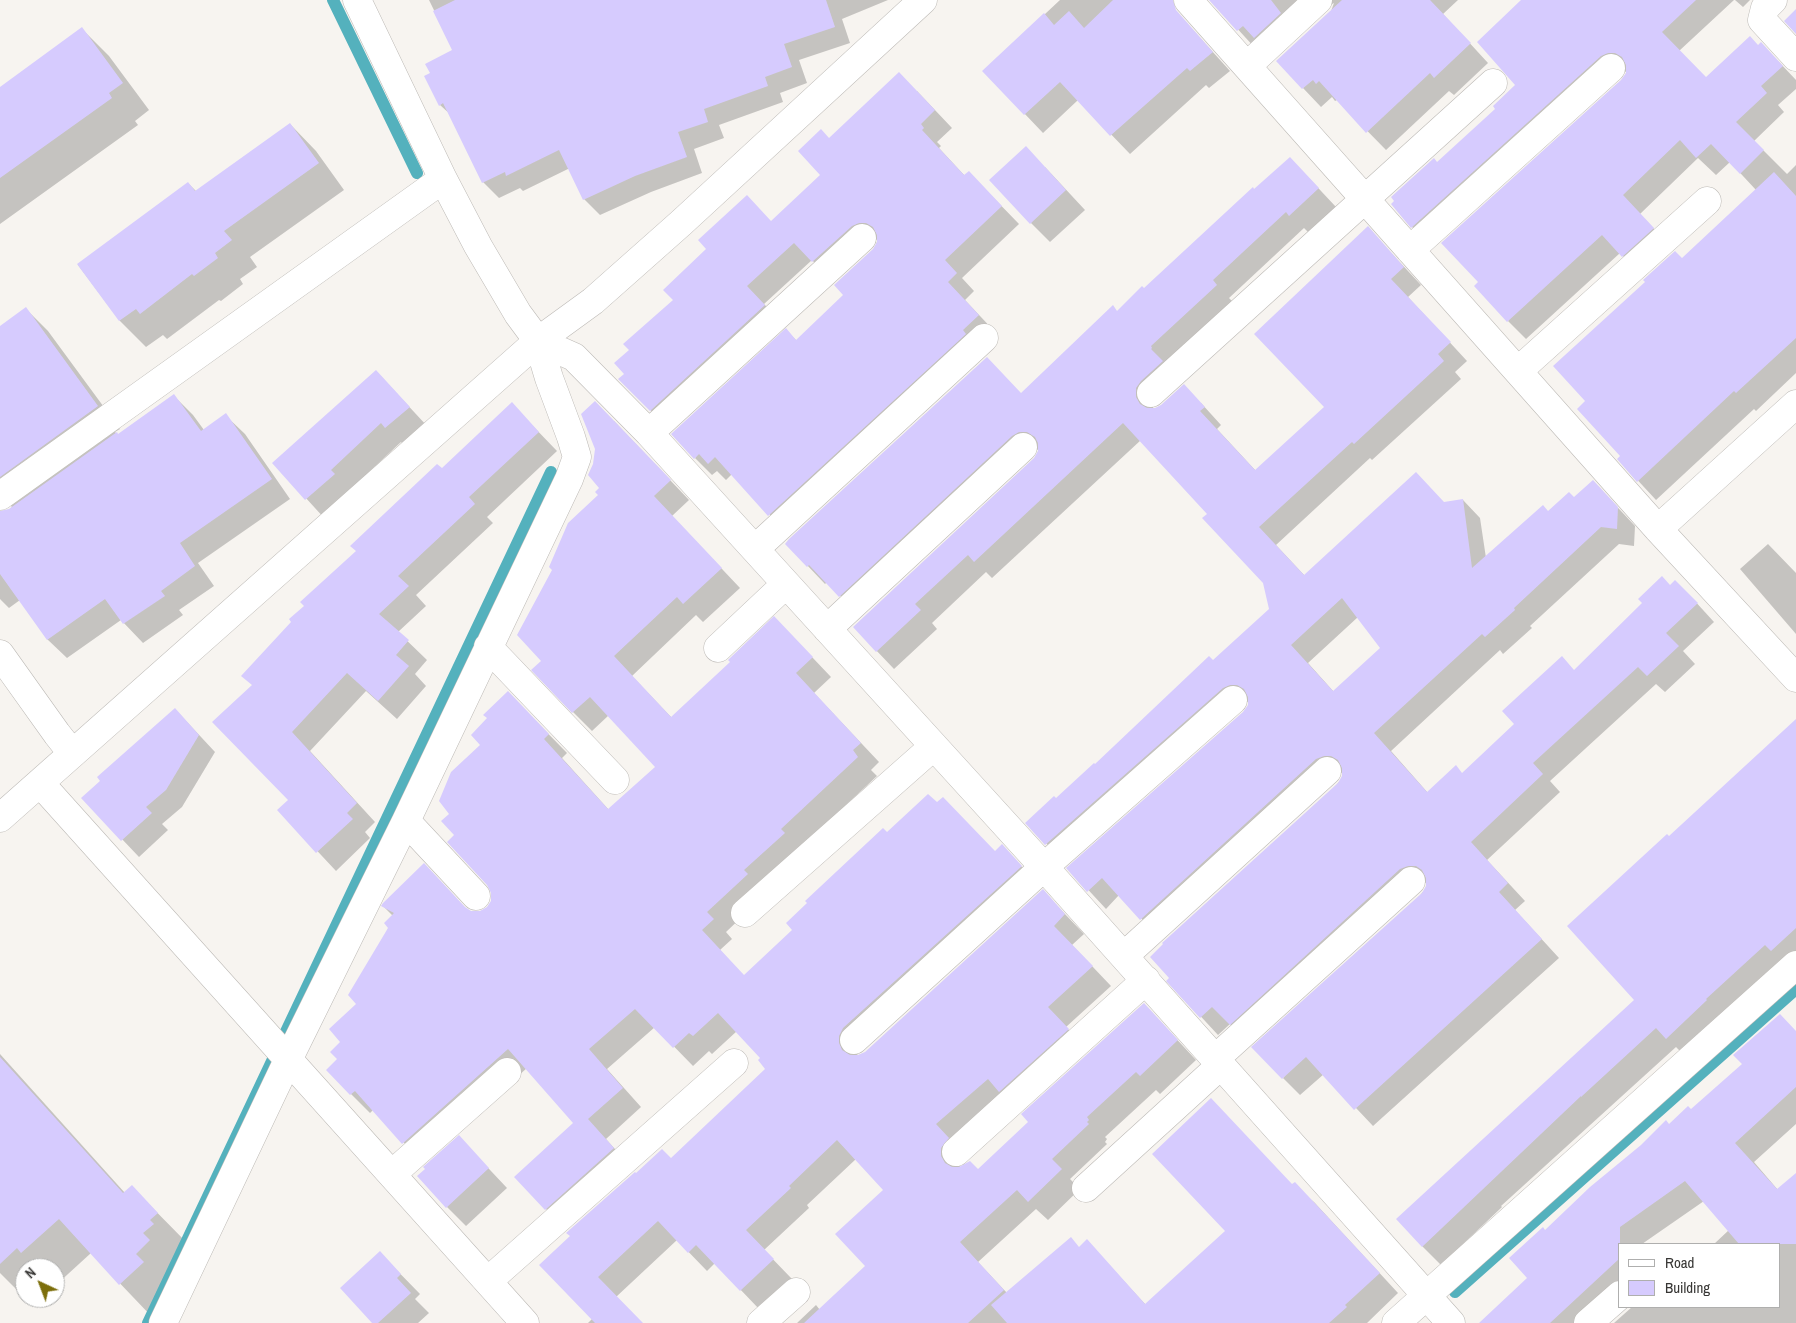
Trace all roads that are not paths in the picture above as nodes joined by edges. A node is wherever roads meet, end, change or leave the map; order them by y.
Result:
1 (357, 0) edge
2 (922, 0) edge
3 (1188, 0) edge
4 (1318, 0) edge
5 (1773, 0) edge
6 (1796, 57) edge
7 (1247, 66) junction
8 (1611, 68) dead end
9 (1493, 83) dead end
10 (443, 179) junction
11 (1366, 200) junction
12 (1707, 201) dead end
13 (862, 238) dead end
14 (1410, 250) junction
15 (984, 338) dead end
16 (538, 341) junction
17 (1518, 371) junction
18 (1151, 393) dead end
19 (1796, 404) edge
20 (649, 433) junction
21 (1023, 447) dead end
22 (0, 496) edge
23 (1658, 529) junction
24 (755, 549) junction
25 (786, 584) junction
26 (827, 629) junction
27 (488, 647) junction
28 (718, 648) dead end
29 (0, 654) edge
30 (1796, 678) edge
31 (1234, 700) dead end
32 (934, 746) junction
33 (72, 753) junction
34 (1327, 771) dead end
35 (615, 780) dead end
36 (40, 783) junction
37 (0, 818) edge
38 (406, 821) junction
39 (1044, 867) junction
40 (1411, 881) dead end
41 (476, 896) dead end
42 (745, 913) dead end
43 (1124, 956) junction
44 (1796, 965) edge
45 (1146, 980) junction
46 (854, 1040) dead end
47 (282, 1052) junction
48 (1218, 1062) junction
49 (734, 1063) dead end
50 (507, 1072) dead end
51 (956, 1152) dead end
52 (392, 1174) junction
53 (1086, 1188) dead end
54 (488, 1281) junction
55 (796, 1292) dead end
56 (1427, 1296) junction
57 (1618, 1297) edge
58 (163, 1323) edge
59 (525, 1323) edge
60 (761, 1323) edge
61 (1396, 1323) edge
62 (1451, 1323) edge
63 (1588, 1323) edge

1 - 10 street
2 - 16 street
3 - 7 street
4 - 7 street
5 - 6 street
7 - 11 street
8 - 14 street
9 - 11 street
10 - 16 street
10 - 22 street
11 - 14 street
11 - 18 street
12 - 17 street
13 - 20 street
14 - 17 street
15 - 24 street
16 - 20 street
16 - 27 street
16 - 33 street
17 - 23 street
19 - 23 street
20 - 24 street
21 - 26 street
23 - 30 street
24 - 25 street
25 - 26 street
25 - 28 street
26 - 32 street
27 - 35 street
27 - 38 street
29 - 33 street
31 - 39 street
32 - 39 street
32 - 42 street
33 - 36 street
34 - 43 street
36 - 37 street
36 - 47 street
38 - 41 street
38 - 47 street
39 - 43 street
39 - 46 street
40 - 48 street
43 - 45 street
44 - 56 street
45 - 48 street
45 - 51 street
47 - 52 street
47 - 58 street
48 - 53 street
48 - 56 street
49 - 54 street
50 - 52 street
52 - 54 street
54 - 59 street
55 - 60 street
56 - 61 street
56 - 62 street
57 - 63 street

